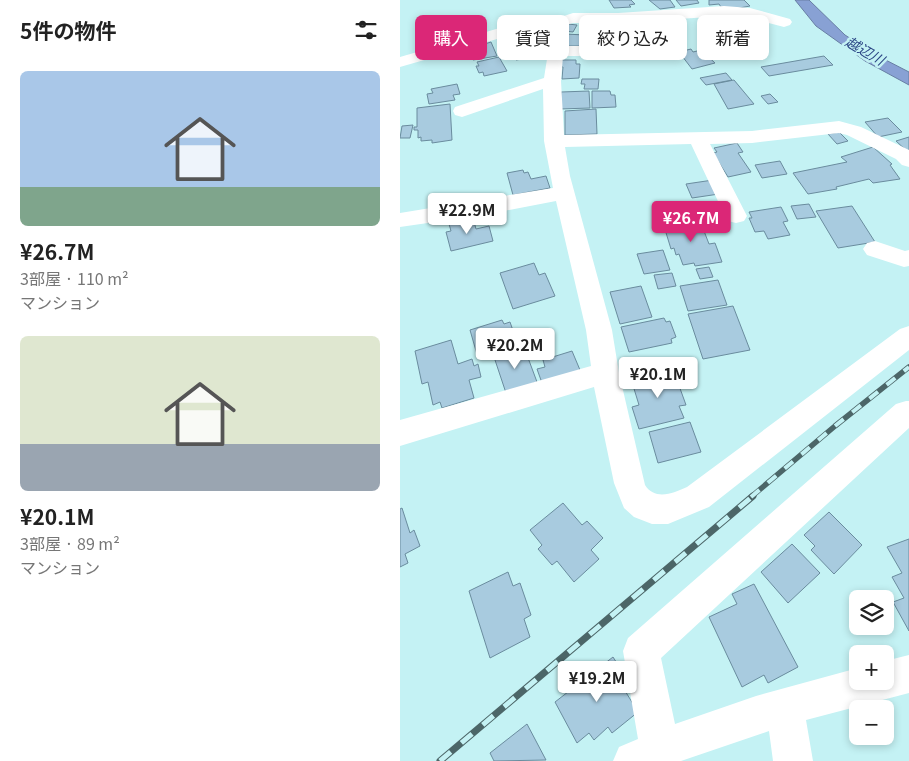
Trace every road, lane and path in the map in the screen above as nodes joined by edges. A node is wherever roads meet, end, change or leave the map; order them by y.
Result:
1 (593, 0) edge
2 (569, 17) edge
3 (569, 22) edge
4 (784, 22) dead end
5 (497, 34) edge
6 (553, 60) edge
7 (400, 62) edge
8 (552, 81) junction
9 (462, 112) dead end
10 (698, 139) junction
11 (554, 141) junction
12 (909, 160) edge
13 (564, 193) junction
14 (736, 216) dead end
15 (400, 220) edge
16 (875, 249) dead end
17 (909, 258) edge
18 (909, 336) edge
19 (605, 373) junction
20 (909, 413) edge
21 (400, 433) edge
22 (909, 674) edge
23 (894, 678) edge
24 (849, 690) edge
25 (784, 707) junction
26 (647, 755) edge
27 (793, 761) edge

1 - 2 street
3 - 4 street
5 - 7 street
6 - 8 street
8 - 9 street
8 - 11 street
10 - 11 street
10 - 12 street
10 - 14 street
11 - 13 street
13 - 15 street
13 - 19 street
16 - 17 street
18 - 19 street
19 - 21 street
20 - 26 street
22 - 23 street
24 - 25 street
25 - 26 street
25 - 27 street

